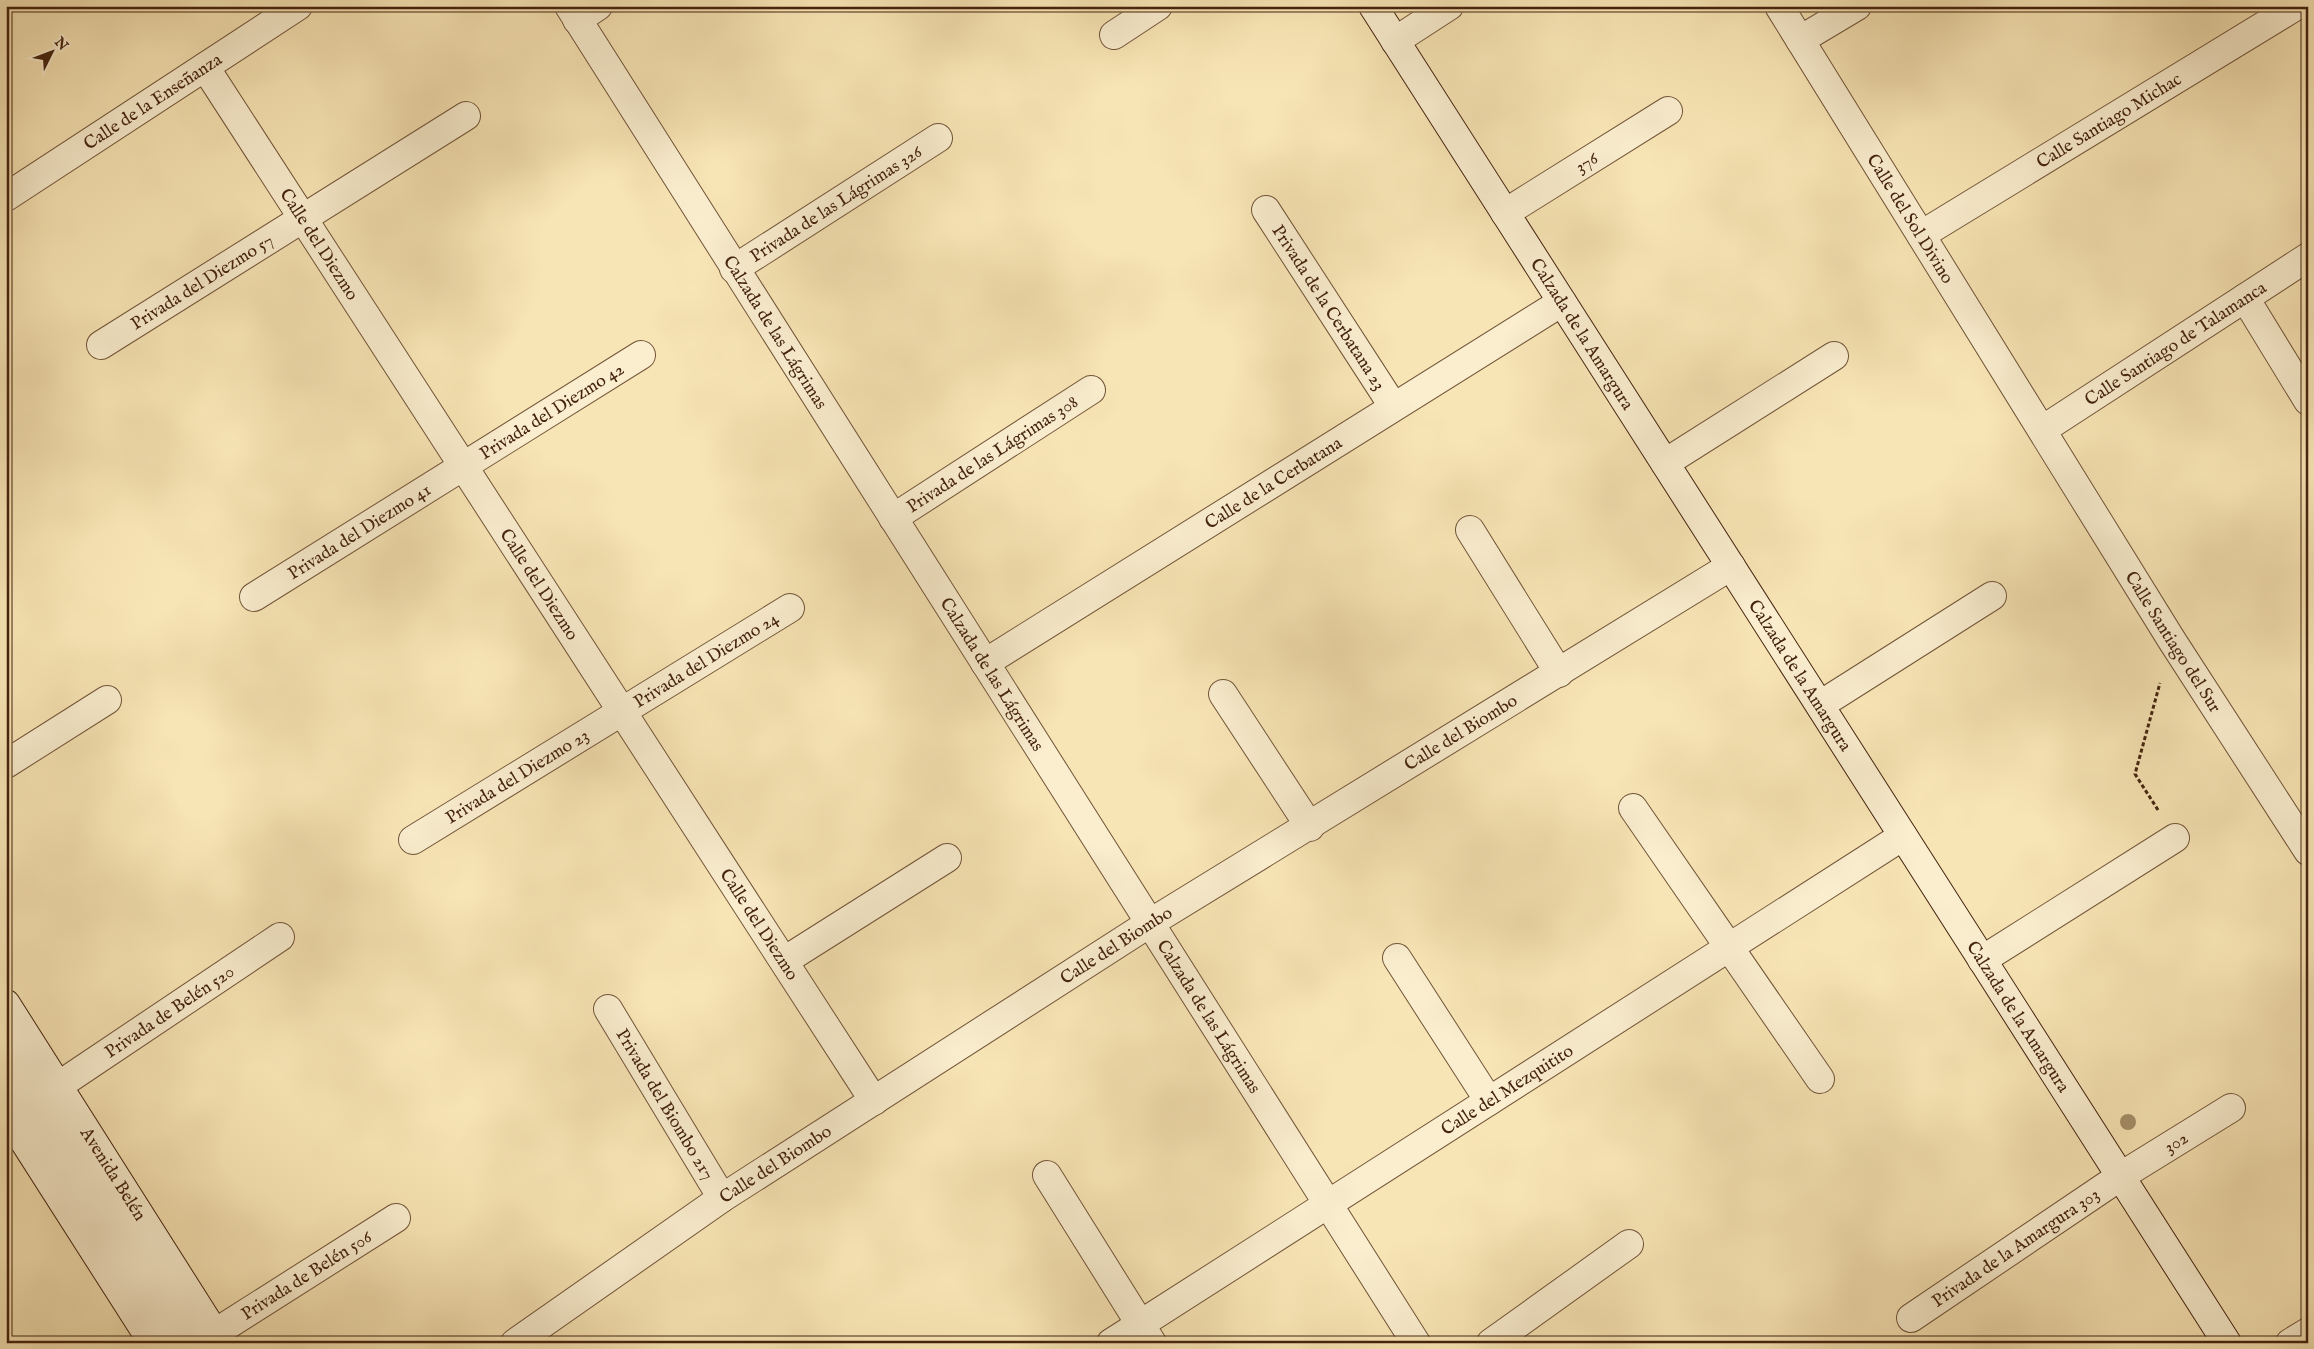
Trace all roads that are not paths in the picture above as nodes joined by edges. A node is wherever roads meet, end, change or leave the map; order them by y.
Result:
1 (298, 6) edge
2 (1158, 6) edge
3 (1373, 6) edge
4 (1449, 6) edge
5 (1779, 6) edge
6 (1857, 6) edge
7 (2296, 6) edge
8 (581, 11) edge
9 (1114, 35) dead end
10 (1800, 40) junction
11 (1395, 41) junction
12 (205, 67) junction
13 (1668, 111) dead end
14 (466, 116) dead end
15 (938, 138) dead end
16 (6, 197) edge
17 (1266, 210) dead end
18 (1505, 213) junction
19 (303, 220) junction
20 (1921, 235) junction
21 (2308, 258) edge
22 (734, 269) junction
23 (2245, 298) junction
24 (1562, 302) junction
25 (101, 345) dead end
26 (641, 355) dead end
27 (1834, 356) dead end
28 (1091, 390) dead end
29 (2308, 401) edge
30 (1393, 406) junction
31 (2042, 430) junction
32 (1665, 463) junction
33 (463, 466) junction
34 (892, 518) junction
35 (1470, 530) dead end
36 (1731, 566) junction
37 (1992, 596) dead end
38 (254, 597) dead end
39 (790, 608) dead end
40 (985, 663) junction
41 (1559, 673) junction
42 (1223, 694) dead end
43 (108, 700) dead end
44 (1820, 706) junction
45 (622, 712) junction
46 (6, 764) edge
47 (1634, 808) dead end
48 (1310, 827) junction
49 (1903, 836) junction
50 (2175, 838) road end
51 (413, 840) dead end
52 (2308, 851) edge
53 (947, 858) dead end
54 (1150, 924) junction
55 (280, 937) dead end
56 (1730, 947) junction
57 (1397, 958) dead end
58 (1982, 960) junction
59 (784, 961) junction
60 (6, 1004) edge
61 (608, 1010) dead end
62 (6, 1039) edge
63 (6, 1074) edge
64 (1820, 1079) dead end
65 (58, 1086) junction
66 (874, 1101) junction
67 (1489, 1101) junction
68 (2231, 1108) dead end
69 (6, 1112) edge
70 (1047, 1175) dead end
71 (2121, 1176) junction
72 (722, 1198) junction
73 (1328, 1204) junction
74 (396, 1218) dead end
75 (1629, 1244) dead end
76 (1911, 1318) dead end
77 (2308, 1332) edge
78 (1146, 1333) edge
79 (212, 1340) edge
80 (153, 1343) edge
81 (176, 1343) edge
82 (514, 1343) edge
83 (1111, 1343) edge
84 (1416, 1343) edge
85 (1491, 1343) edge
86 (2227, 1343) edge
87 (2290, 1343) edge

1 - 12 street, Calle de la Enseñanza
2 - 9 street
3 - 11 street, Calzada de la Amargura
4 - 11 street
5 - 10 street, Calle del Sol Divino
6 - 10 street
7 - 20 street, Calle Santiago Michac
8 - 22 street, Calzada de las Lágrimas
10 - 20 street, Calle del Sol Divino
11 - 18 street, Calzada de la Amargura
12 - 16 street, Calle de la Enseñanza
12 - 19 street, Calle del Diezmo
13 - 18 street, 376
14 - 19 street, Privada del Diezmo 57
15 - 22 street, Privada de las Lágrimas 326
17 - 30 street, Privada de la Cerbatana 23
18 - 24 street, Calzada de la Amargura
19 - 25 street, Privada del Diezmo 57
19 - 33 street, Calle del Diezmo
20 - 31 street, Calle del Sol Divino
21 - 23 street, Calle Santiago de Talamanca
22 - 34 street, Calzada de las Lágrimas
23 - 29 street
23 - 31 street, Calle Santiago de Talamanca
24 - 30 street, Calle de la Cerbatana
24 - 32 street, Calzada de la Amargura
26 - 33 street, Privada del Diezmo 42
27 - 32 street
28 - 34 street, Privada de las Lágrimas 308
30 - 40 street, Calle de la Cerbatana
31 - 52 street, Calle Santiago del Sur
32 - 36 street, Calzada de la Amargura
33 - 38 street, Privada del Diezmo 41
33 - 45 street, Calle del Diezmo
34 - 40 street, Calzada de las Lágrimas
35 - 41 street
36 - 41 street, Calle del Biombo
36 - 44 street, Calzada de la Amargura
37 - 44 street
39 - 45 street, Privada del Diezmo 24
40 - 54 street, Calzada de las Lágrimas
41 - 48 street, Calle del Biombo
42 - 48 street
43 - 46 street
44 - 49 street, Calzada de la Amargura
45 - 51 street, Privada del Diezmo 23
45 - 59 street, Calle del Diezmo
47 - 56 street
48 - 54 street, Calle del Biombo
49 - 56 street, Calle del Mezquitito
49 - 58 street, Calzada de la Amargura
50 - 58 street
53 - 59 street
54 - 66 street, Calle del Biombo
54 - 73 street, Calzada de las Lágrimas
55 - 65 street, Privada de Belén 520
56 - 64 street
56 - 67 street, Calle del Mezquitito
57 - 67 street
58 - 71 street, Calzada de la Amargura
59 - 66 street, Calle del Diezmo
60 - 65 street, Avenida Belén
61 - 72 street, Privada del Biombo 217
62 - 79 lane
63 - 81 lane
65 - 79 street, Avenida Belén
66 - 72 street, Calle del Biombo
67 - 73 street, Calle del Mezquitito
68 - 71 street, 302
69 - 80 street
70 - 78 street
71 - 76 street, Privada de la Amargura 303
71 - 86 street, Calzada de la Amargura
72 - 82 street, Calle del Biombo
73 - 78 street, Calle del Mezquitito
73 - 84 street, Calzada de las Lágrimas
74 - 79 street, Privada de Belén 506
75 - 85 street
77 - 87 street
78 - 83 street, Calle del Mezquitito

